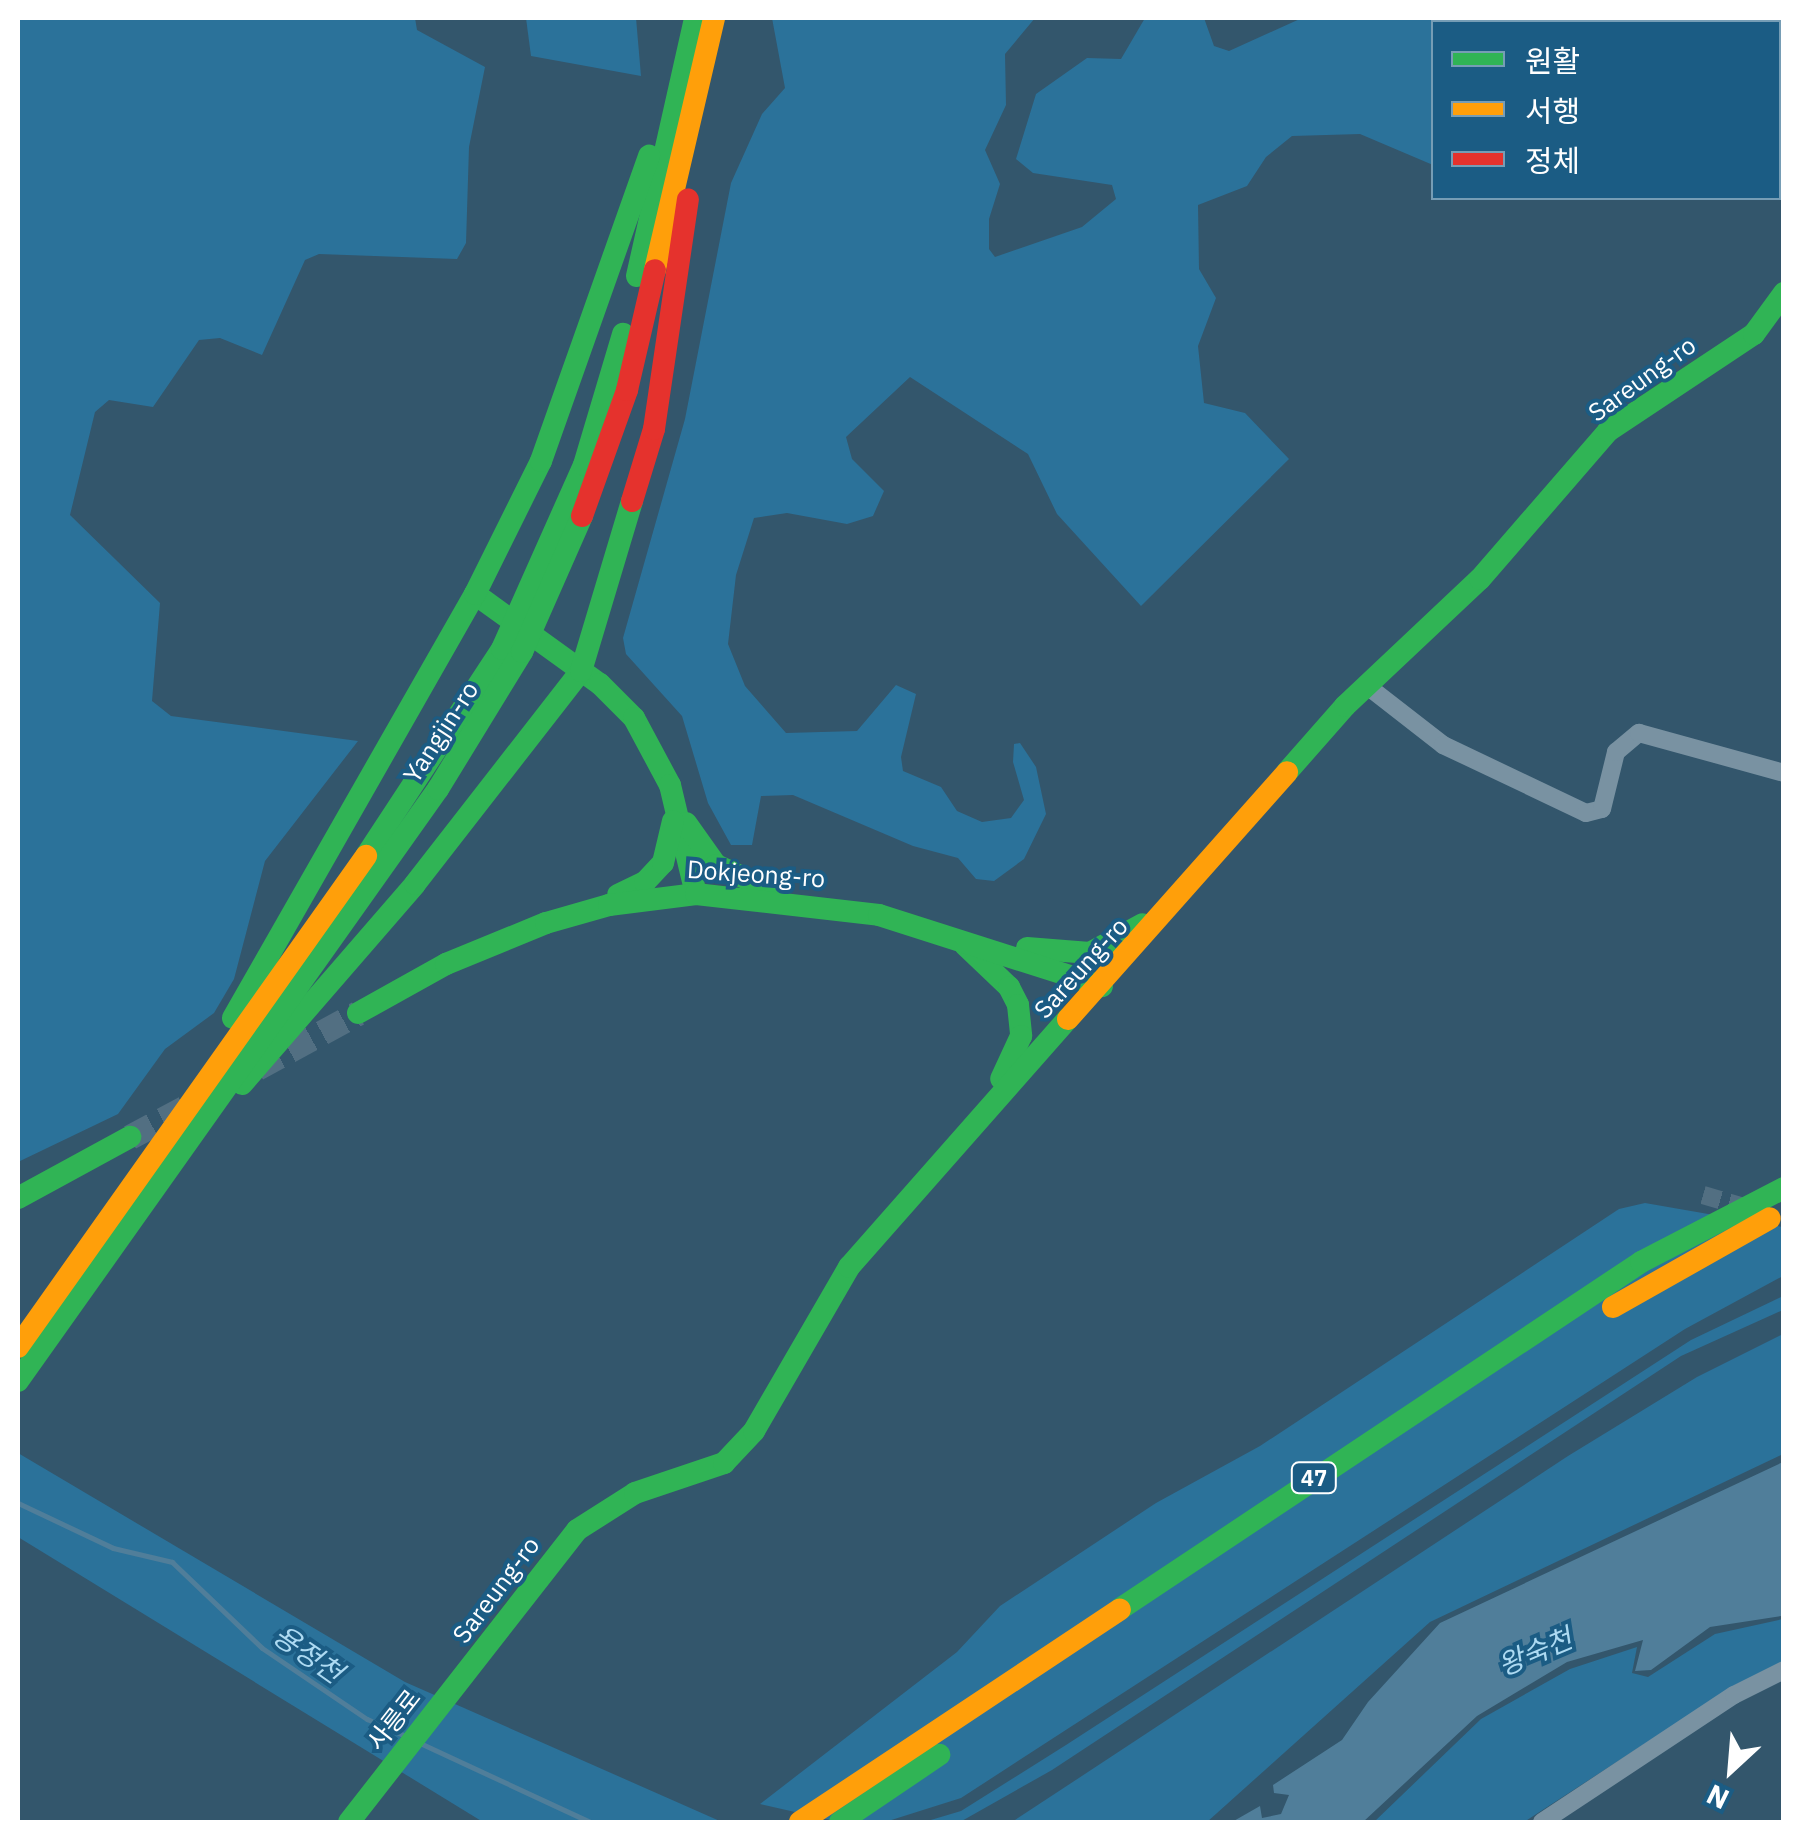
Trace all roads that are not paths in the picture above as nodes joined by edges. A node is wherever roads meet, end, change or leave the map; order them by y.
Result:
1 (704, 18) edge
2 (1784, 292) edge
3 (475, 594) junction
4 (514, 647) junction
5 (581, 671) junction
6 (1366, 685) junction
7 (1784, 773) edge
8 (674, 801) junction
9 (1189, 889) junction
10 (696, 894) junction
11 (834, 906) junction
12 (574, 914) junction
13 (958, 938) junction
14 (1102, 986) junction
15 (358, 1013) tunnel mouth
16 (962, 1137) junction
17 (130, 1138) tunnel mouth
18 (168, 1166) junction
19 (139, 1172) junction
20 (1784, 1188) edge
21 (18, 1198) edge
22 (1784, 1212) edge
23 (18, 1347) edge
24 (18, 1381) edge
25 (1784, 1670) edge
26 (451, 1692) joint
27 (860, 1794) junction
28 (349, 1822) edge
29 (800, 1822) edge
30 (840, 1822) edge
31 (1542, 1822) edge

1 - 3 main road
1 - 4 main road, Yangjin-ro
1 - 5 main road
2 - 6 main road, Sareung-ro
3 - 5 main road
3 - 19 main road
4 - 18 main road, Yangjin-ro
4 - 19 main road, Yangjin-ro
5 - 8 main road
5 - 18 main road
6 - 7 street
6 - 9 main road, Sareung-ro
8 - 10 main road
8 - 11 main road
8 - 12 main road
9 - 13 main road
9 - 14 main road, Sareung-ro
10 - 11 main road, Dokjeong-ro
10 - 12 main road, Dokjeong-ro
11 - 13 main road, Dokjeong-ro
12 - 15 main road, Dokjeong-ro
13 - 14 main road, Dokjeong-ro
13 - 16 main road
14 - 16 main road, Sareung-ro
16 - 26 main road, Sareung-ro
17 - 21 main road
18 - 24 main road, Yangjin-ro
19 - 23 main road, Yangjin-ro
20 - 27 main road, 47
22 - 27 main road, 47
25 - 31 street
26 - 28 main road, 사릉로
27 - 29 main road, 47
27 - 30 main road, 47

